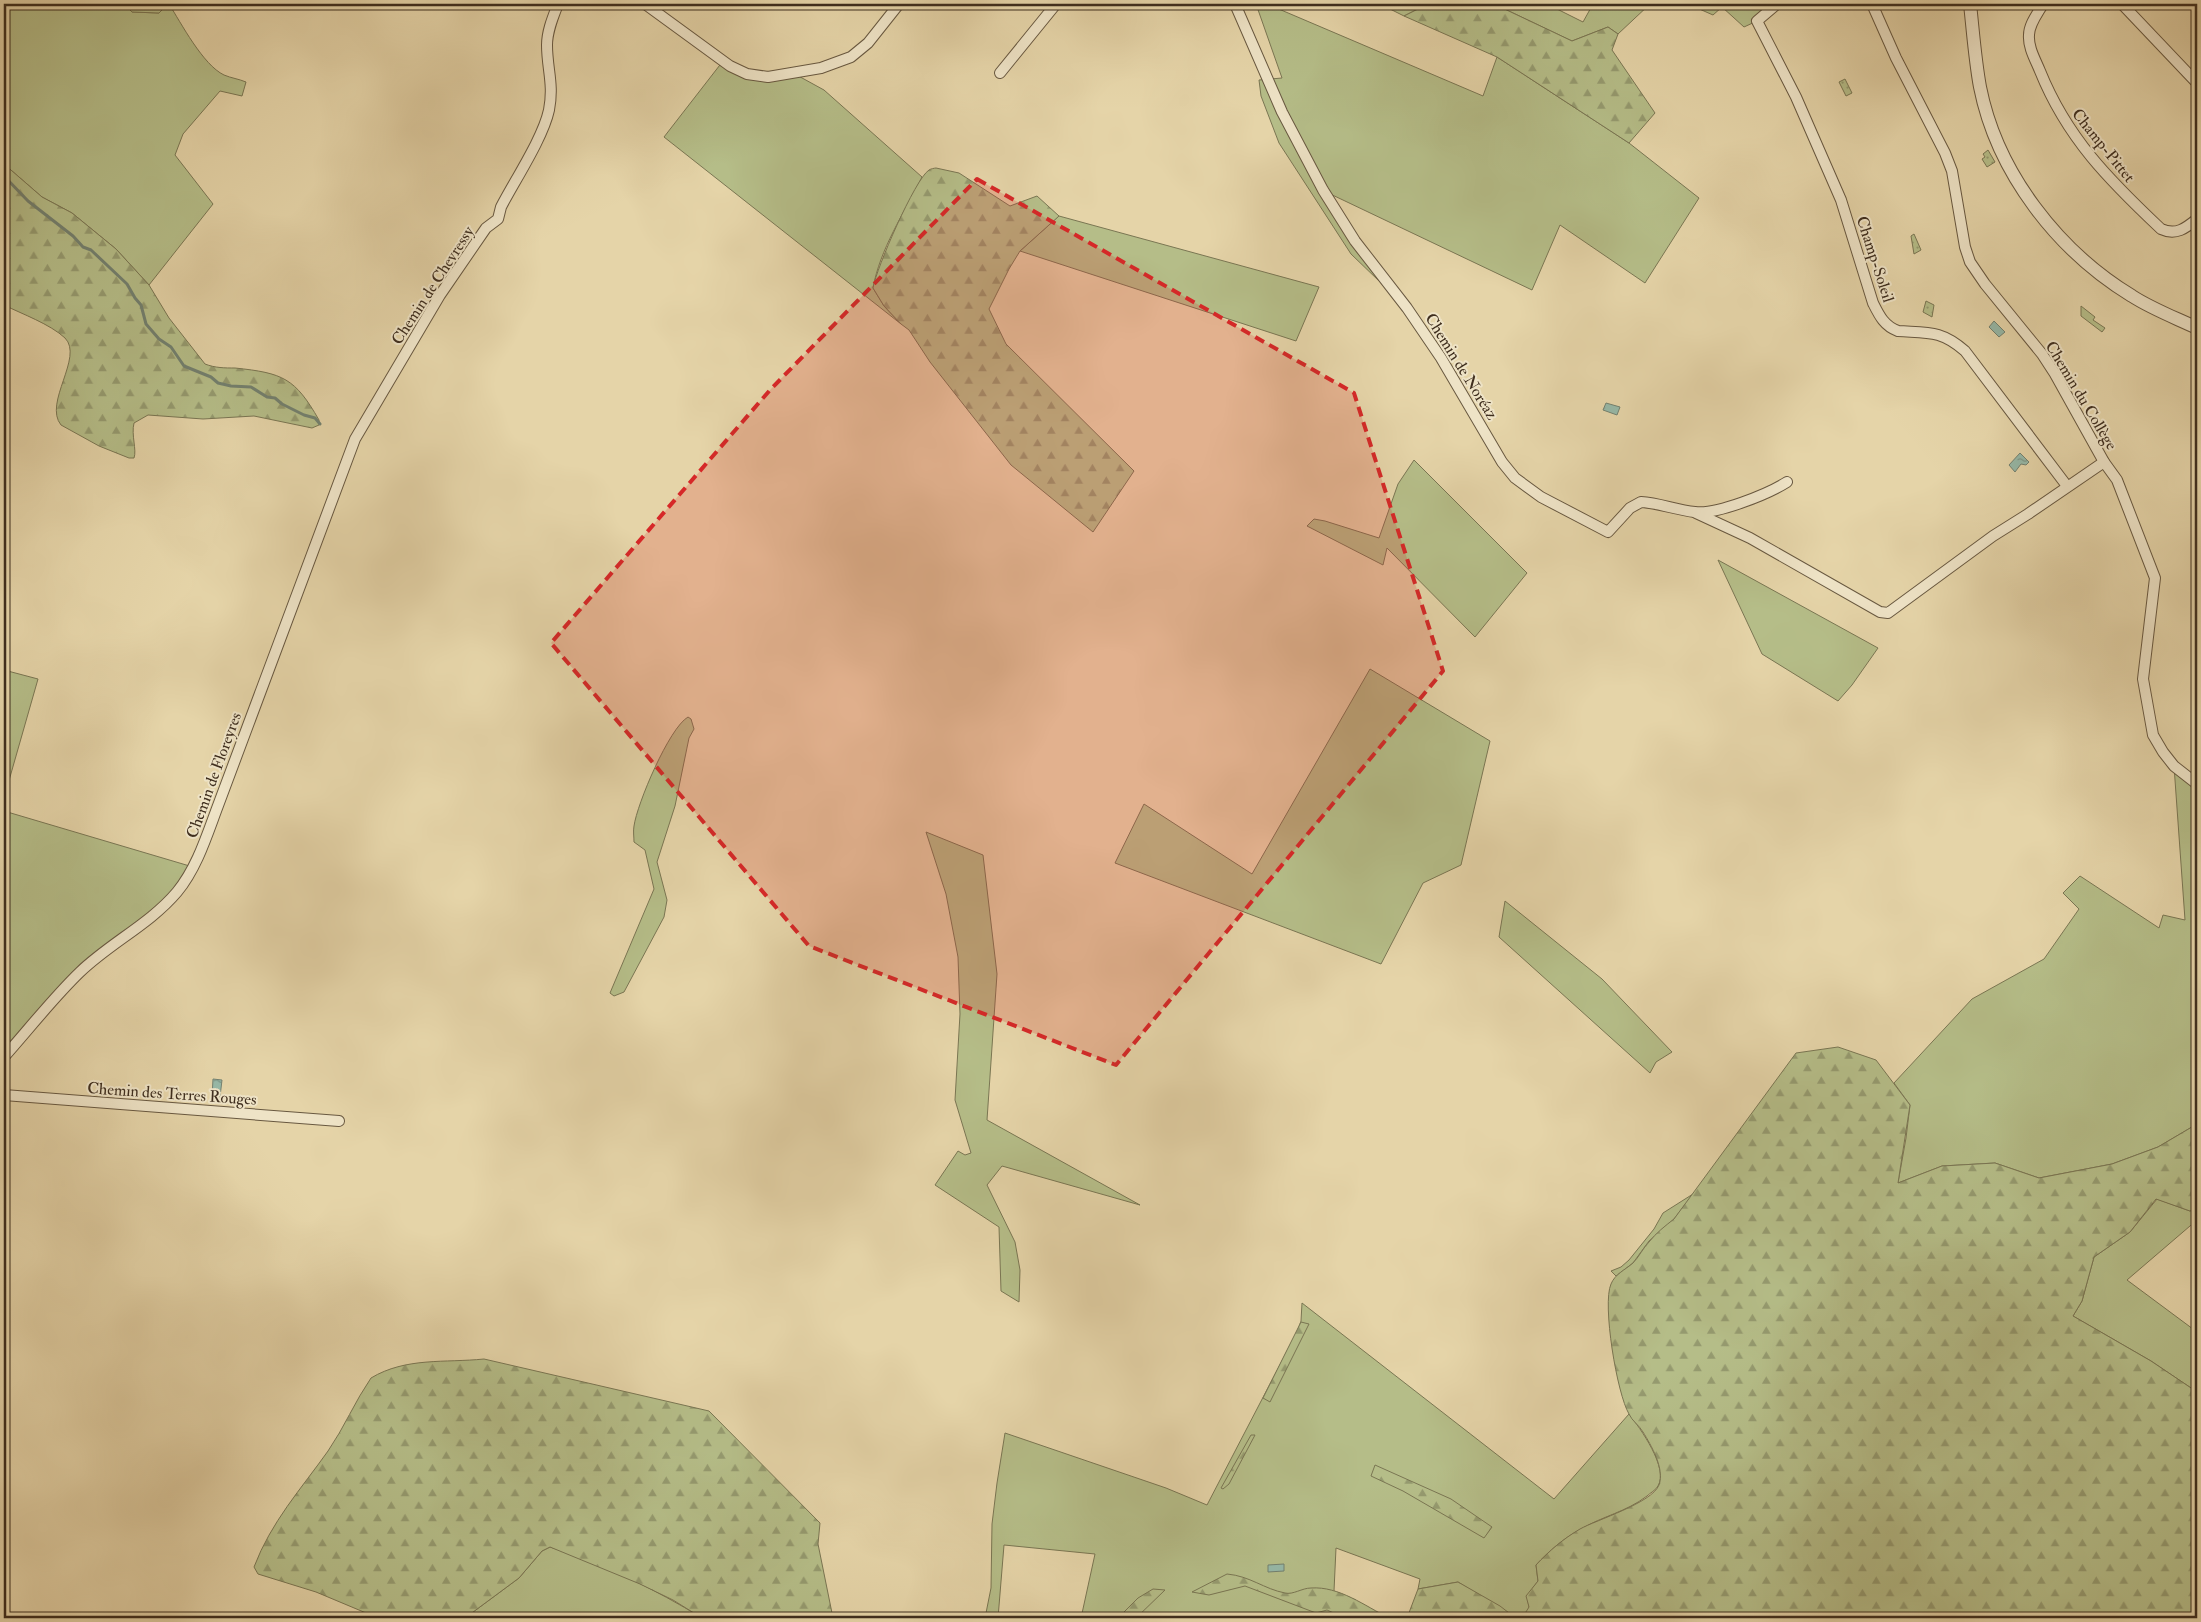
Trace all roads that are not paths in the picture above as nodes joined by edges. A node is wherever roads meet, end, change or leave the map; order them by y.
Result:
1 (558, 4) edge
2 (645, 4) edge
3 (900, 4) edge
4 (1056, 4) edge
5 (1235, 4) edge
6 (1775, 4) edge
7 (1872, 4) edge
8 (1970, 4) edge
9 (2043, 4) edge
10 (2122, 4) edge
11 (1000, 72) dead end
12 (2197, 83) edge
13 (2197, 219) edge
14 (2197, 328) edge
15 (355, 439) joint
16 (2104, 462) junction
17 (1787, 482) dead end
18 (2067, 486) junction
19 (1696, 513) junction
20 (2197, 784) edge
21 (4, 1057) edge
22 (4, 1095) edge
23 (339, 1121) dead end

1 - 15 street, Chemin de Chevressy
2 - 3 street
4 - 11 street
5 - 19 street, Chemin de Noréaz
6 - 18 street, Champ-Soleil
7 - 16 street, Chemin du Collège
8 - 14 street
9 - 13 street, Champ-Pittet
10 - 12 street
15 - 21 street, Chemin de Floreyres
16 - 18 street
16 - 20 street, Chemin du Collège
17 - 19 street, Chemin de Noréaz
18 - 19 street
22 - 23 street, Chemin des Terres Rouges

